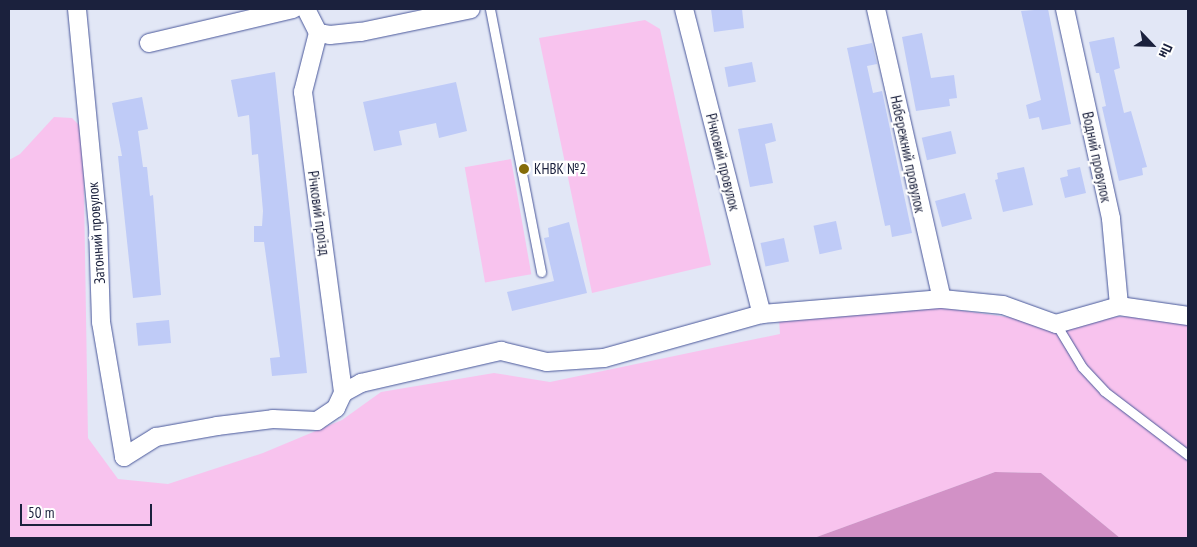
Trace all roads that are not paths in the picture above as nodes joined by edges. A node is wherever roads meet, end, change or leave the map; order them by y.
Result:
1 (77, 9) edge
2 (293, 9) edge
3 (306, 9) edge
4 (471, 9) edge
5 (490, 9) edge
6 (684, 9) edge
7 (876, 9) edge
8 (1065, 9) edge
9 (318, 33) junction
10 (149, 43) dead end
11 (541, 272) dead end
12 (942, 299) junction
13 (1119, 306) junction
14 (762, 314) junction
15 (1188, 316) edge
16 (1056, 324) junction
17 (344, 393) junction
18 (1188, 455) edge

1 - 17 street, Затонний провулок
2 - 10 street
3 - 9 street
4 - 9 street
5 - 11 lane
6 - 14 street, Річковий провулок
7 - 12 street, Набережний провулок
8 - 13 street, Водний провулок
9 - 17 street, Річковий проїзд
12 - 14 street
12 - 16 street
13 - 15 street
13 - 16 street
14 - 17 street
16 - 18 lane

